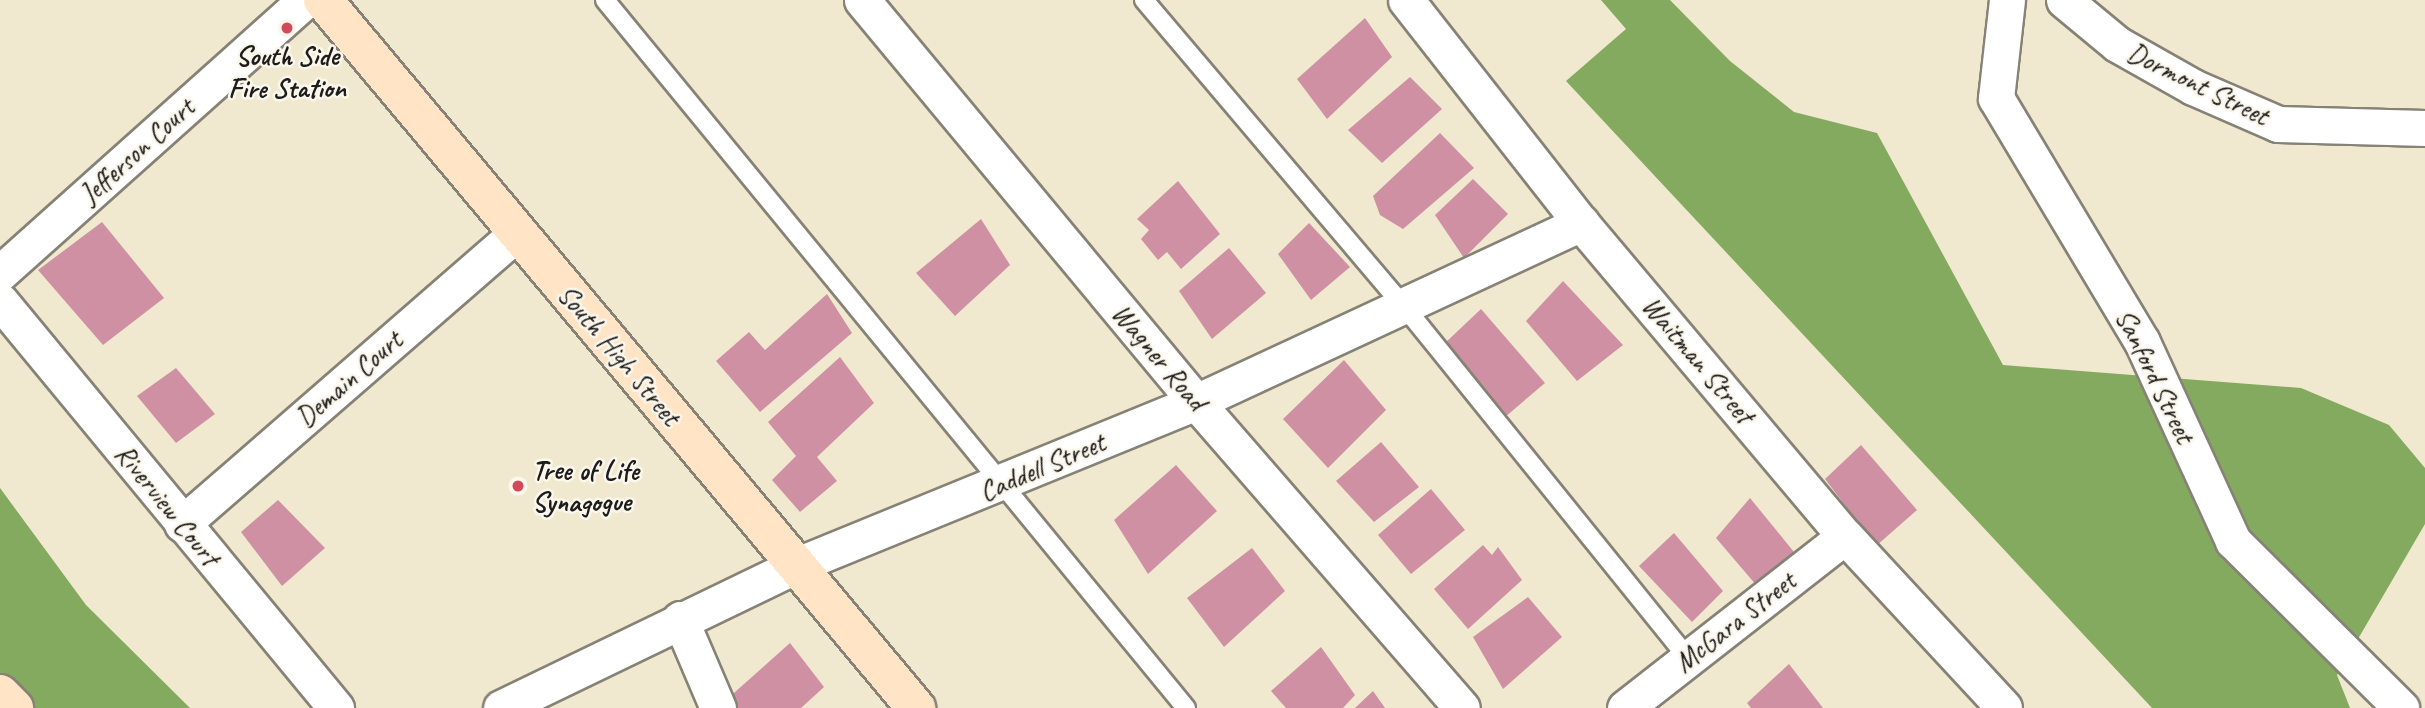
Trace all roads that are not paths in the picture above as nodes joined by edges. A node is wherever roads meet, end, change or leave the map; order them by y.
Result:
1 (305, 0) edge
2 (323, 0) edge
3 (605, 0) edge
4 (862, 0) edge
5 (1144, 0) edge
6 (1406, 0) edge
7 (2007, 0) edge
8 (2067, 2) edge
9 (2425, 128) edge
10 (1581, 223) junction
11 (516, 234) junction
12 (0, 273) edge
13 (0, 301) edge
14 (1403, 305) junction
15 (1196, 402) junction
16 (999, 486) junction
17 (182, 524) junction
18 (1845, 536) junction
19 (797, 565) junction
20 (680, 619) junction
21 (1689, 659) junction
22 (0, 694) edge
23 (14, 708) edge
24 (335, 708) edge
25 (502, 708) edge
26 (718, 708) edge
27 (916, 708) edge
28 (1186, 708) edge
29 (1462, 708) edge
30 (1625, 708) edge
31 (2004, 708) edge
32 (2401, 708) edge

1 - 12 street, Jefferson Court
2 - 11 street, South High Street
3 - 16 lane
4 - 15 street, Wagner Road
5 - 14 lane
6 - 10 street, Waitman Street
7 - 32 street, Sanford Street
8 - 9 street, Dormont Street
10 - 14 street, Caddell Street
10 - 18 street, Waitman Street
11 - 17 street, Demain Court
11 - 19 street, South High Street
13 - 17 street, Riverview Court
14 - 15 street, Caddell Street
14 - 21 lane
15 - 16 street, Caddell Street
15 - 29 street, Wagner Road
16 - 19 street, Caddell Street
16 - 28 lane
17 - 24 street, Riverview Court
18 - 21 street, McGara Street
18 - 31 street, Waitman Street
19 - 20 street, Caddell Street
19 - 27 street, South High Street
20 - 25 street, Caddell Street
20 - 26 street
21 - 30 street, McGara Street
22 - 23 street

